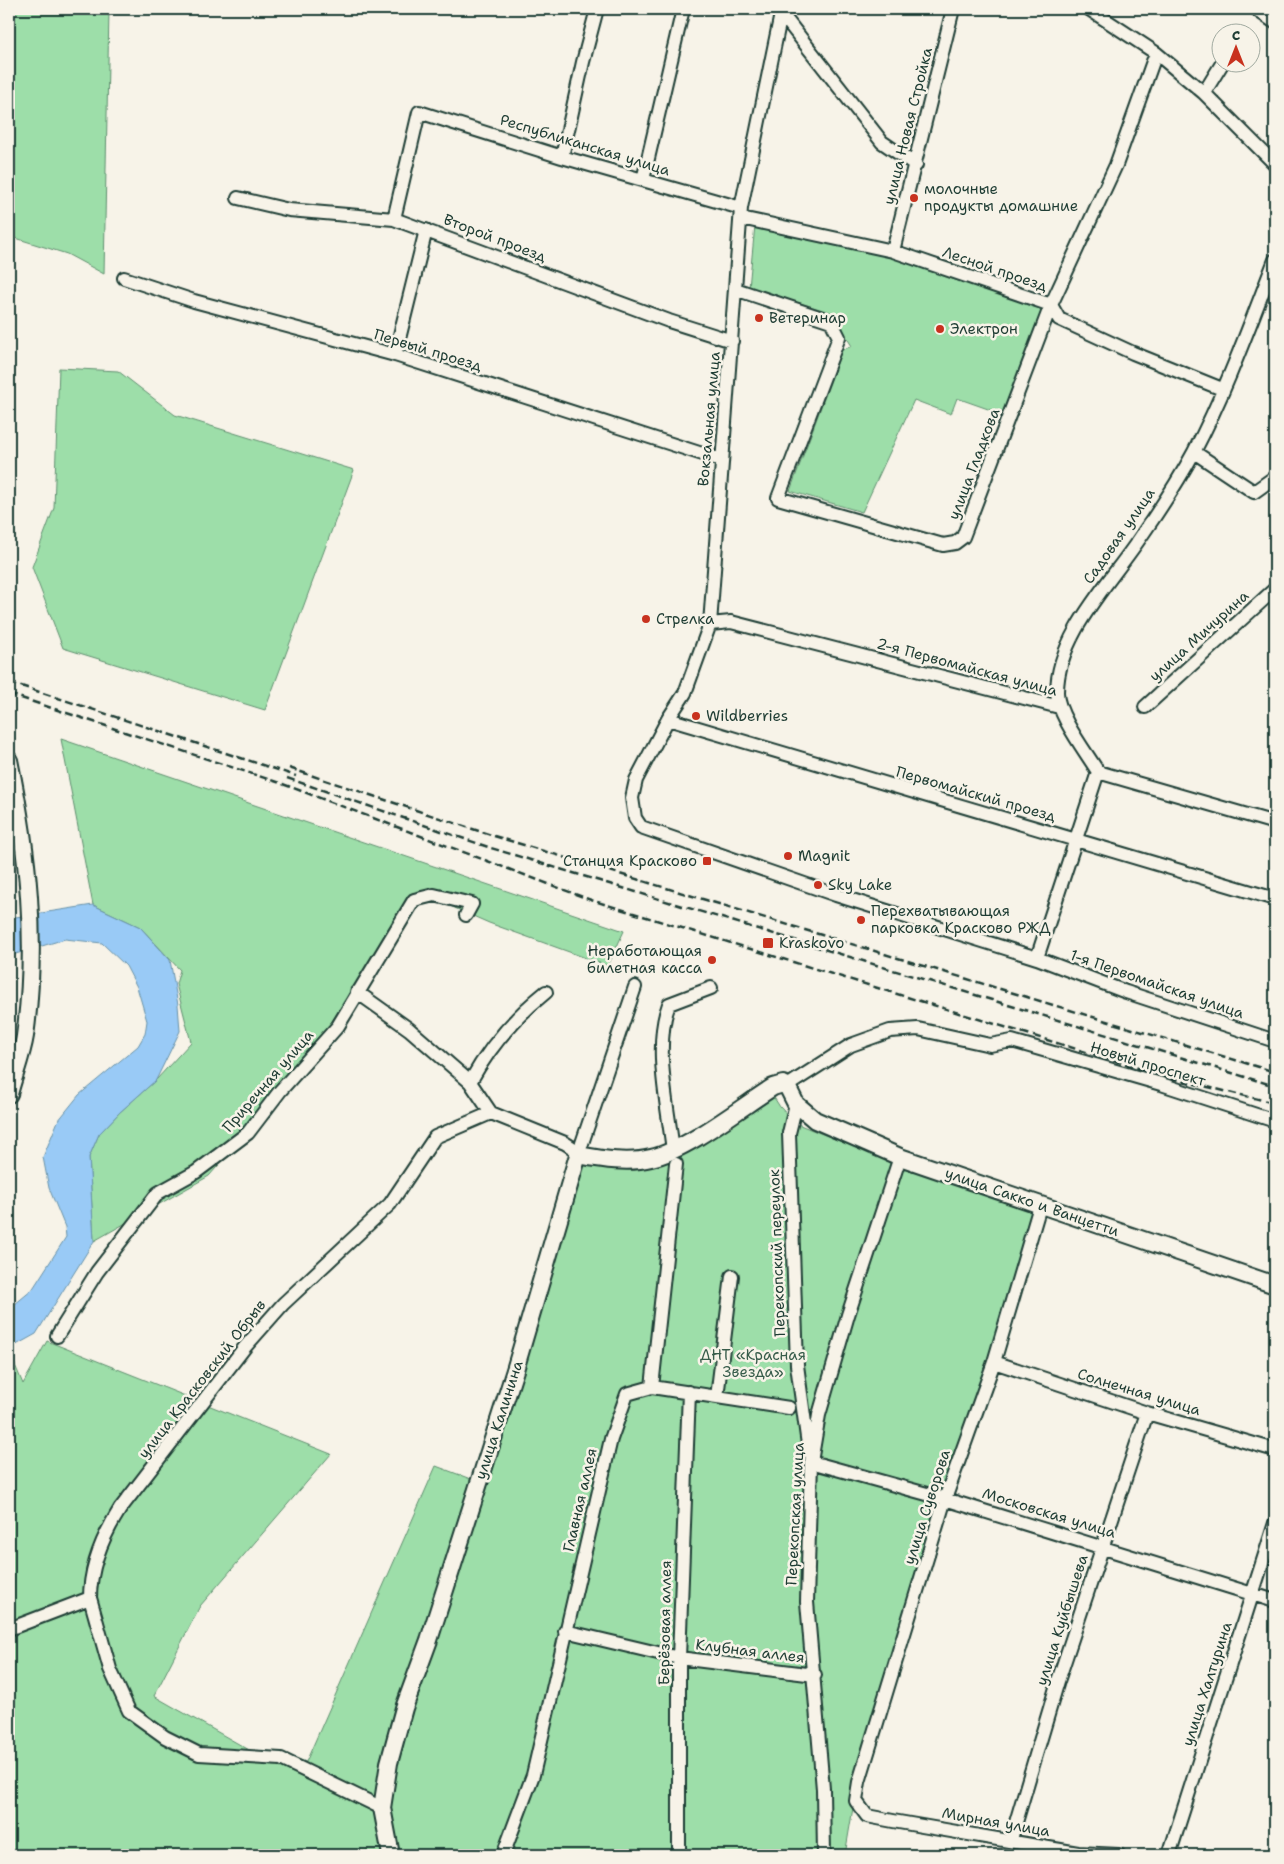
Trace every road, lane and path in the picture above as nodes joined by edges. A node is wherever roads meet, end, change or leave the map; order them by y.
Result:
1 (597, 9) edge
2 (683, 9) edge
3 (953, 9) edge
4 (1088, 9) edge
5 (1259, 9) edge
6 (782, 11) edge
7 (1275, 20) edge
8 (1156, 53) junction
9 (1217, 72) edge
10 (1204, 93) junction
11 (562, 157) junction
12 (1275, 164) edge
13 (916, 165) junction
14 (643, 180) junction
15 (238, 198) dead end
16 (741, 213) junction
17 (394, 219) junction
18 (426, 230) junction
19 (893, 251) junction
20 (1275, 260) edge
21 (124, 278) dead end
22 (735, 289) junction
23 (1051, 305) junction
24 (732, 341) junction
25 (395, 355) junction
26 (1222, 389) junction
27 (1194, 452) junction
28 (721, 460) junction
29 (1275, 477) edge
30 (1275, 589) edge
31 (712, 601) junction
32 (731, 622) junction
33 (710, 624) junction
34 (1059, 707) junction
35 (1145, 707) dead end
36 (668, 718) junction
37 (9, 760) edge
38 (1098, 772) junction
39 (635, 818) joint
40 (1275, 823) edge
41 (1074, 840) junction
42 (1275, 899) edge
43 (466, 916) dead end
44 (1037, 958) junction
45 (635, 987) dead end
46 (711, 988) dead end
47 (358, 992) junction
48 (546, 992) dead end
49 (1275, 1041) edge
50 (470, 1082) junction
51 (787, 1086) junction
52 (9, 1094) edge
53 (796, 1104) junction
54 (491, 1113) junction
55 (1275, 1121) edge
56 (578, 1156) junction
57 (900, 1157) junction
58 (674, 1158) junction
59 (1040, 1206) junction
60 (732, 1276) dead end
61 (1275, 1285) edge
62 (57, 1336) dead end
63 (994, 1362) junction
64 (652, 1387) junction
65 (689, 1392) junction
66 (717, 1397) junction
67 (789, 1408) dead end
68 (1148, 1413) junction
69 (1275, 1450) edge
70 (811, 1462) junction
71 (945, 1499) junction
72 (1275, 1523) edge
73 (1103, 1547) junction
74 (1254, 1594) junction
75 (90, 1598) junction
76 (1275, 1601) edge
77 (9, 1629) edge
78 (565, 1631) junction
79 (680, 1658) junction
80 (815, 1675) junction
81 (382, 1808) junction
82 (867, 1816) joint
83 (1011, 1840) junction
84 (392, 1855) edge
85 (503, 1855) edge
86 (679, 1855) edge
87 (824, 1855) edge
88 (1119, 1855) edge
89 (1169, 1855) edge

1 - 11 street
2 - 14 street
3 - 13 street, улица Новая Стройка
4 - 8 street
5 - 7 main road
6 - 13 street
6 - 16 street, Вокзальная улица
8 - 10 street
8 - 23 street, улица Гладкова
9 - 10 street
10 - 12 street
11 - 14 street, Республиканская улица
11 - 17 street, Республиканская улица
13 - 19 street, улица Новая Стройка
14 - 16 street, Республиканская улица
15 - 17 street, Второй проезд
16 - 19 street, Лесной проезд
16 - 22 street, Вокзальная улица
17 - 18 street, Второй проезд
18 - 24 street, Второй проезд
18 - 25 street
19 - 23 street, Лесной проезд
20 - 26 street, Садовая улица
21 - 25 street, Первый проезд
22 - 23 street, улица Гладкова
22 - 24 street, Вокзальная улица
23 - 26 street, Лесной проезд
24 - 28 street, Вокзальная улица
25 - 28 street, Первый проезд
26 - 27 street, Садовая улица
27 - 29 street
27 - 34 street, Садовая улица
28 - 31 street, Вокзальная улица
30 - 35 street, улица Мичурина
31 - 32 street
31 - 33 street, Вокзальная улица
32 - 33 street, 2-я Первомайская улица
32 - 34 street, 2-я Первомайская улица
33 - 36 street, Вокзальная улица
34 - 38 street, 2-я Первомайская улица
36 - 39 street, Вокзальная улица
36 - 41 street, Первомайский проезд
37 - 52 main road
38 - 40 street
38 - 41 street
39 - 44 street, 1-я Первомайская улица
41 - 42 street, Первомайский проезд
41 - 44 street
43 - 47 street, Приречная улица
44 - 49 street, 1-я Первомайская улица
45 - 56 street, улица Калинина
46 - 58 street
47 - 50 street
47 - 62 street, Приречная улица
48 - 50 street
50 - 54 street
51 - 53 main road
51 - 55 street, Новый проспект
51 - 58 main road
53 - 57 main road, улица Сакко и Ванцетти
53 - 70 street, Перекопский переулок
54 - 56 street
54 - 75 street, улица Красковский Обрыв
56 - 58 main road
56 - 81 main road, улица Калинина
57 - 59 main road, улица Сакко и Ванцетти
57 - 70 street, Перекопская улица
58 - 64 street
59 - 61 main road, улица Сакко и Ванцетти
59 - 63 street, улица Суворова
60 - 66 street
63 - 68 street, Солнечная улица
63 - 71 street, улица Суворова
64 - 65 street
64 - 78 street, Главная аллея
65 - 66 street
65 - 79 street, Берёзовая аллея
66 - 67 street
68 - 69 street, Солнечная улица
68 - 73 street, улица Куйбышева
70 - 71 street, Московская улица
70 - 80 street, Перекопская улица
71 - 73 street, Московская улица
71 - 82 street, улица Суворова
72 - 74 street, улица Халтурина
73 - 74 street, Московская улица
73 - 83 street, улица Куйбышева
74 - 76 street, Московская улица
74 - 89 street, улица Халтурина
75 - 77 street
75 - 81 street, улица Красковский Обрыв
78 - 79 street, Клубная аллея
78 - 85 street, Главная аллея
79 - 80 street, Клубная аллея
79 - 86 street, Берёзовая аллея
80 - 87 street, Перекопская улица
81 - 84 main road, улица Калинина
82 - 83 street, Мирная улица
83 - 88 street, Мирная улица

